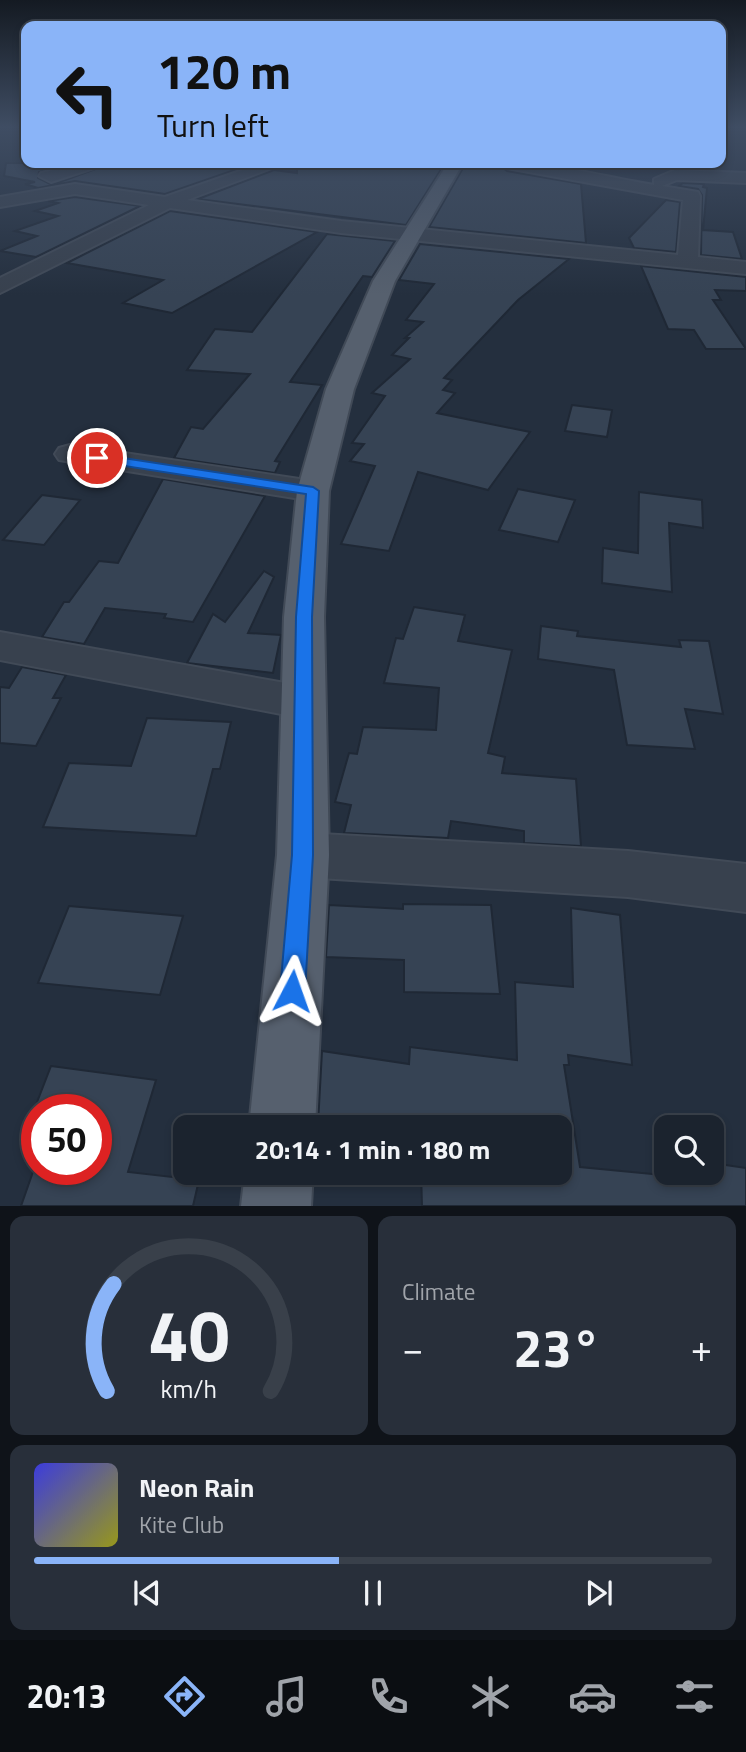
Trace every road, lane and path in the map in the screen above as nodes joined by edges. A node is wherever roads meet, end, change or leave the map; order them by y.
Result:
1 (72, 183) edge
2 (215, 183) edge
3 (442, 183) edge
4 (616, 183) edge
5 (659, 183) edge
6 (69, 189) junction
7 (657, 189) junction
8 (0, 202) edge
9 (176, 204) junction
10 (410, 235) junction
11 (688, 260) junction
12 (746, 268) edge
13 (0, 286) edge
14 (70, 454) dead end
15 (313, 491) junction
16 (0, 646) edge
17 (302, 702) junction
18 (303, 855) junction
19 (746, 888) edge
20 (283, 1115) edge
21 (278, 1185) edge
22 (276, 1206) edge

1 - 6 street
2 - 9 street
3 - 10 main road
4 - 7 street
5 - 7 street
6 - 8 street
6 - 9 street
7 - 11 street
9 - 10 street
9 - 13 street
10 - 11 street
10 - 15 main road
11 - 12 street
14 - 15 street
15 - 17 main road
16 - 17 street
17 - 18 main road
18 - 19 street
18 - 20 main road
21 - 22 main road

